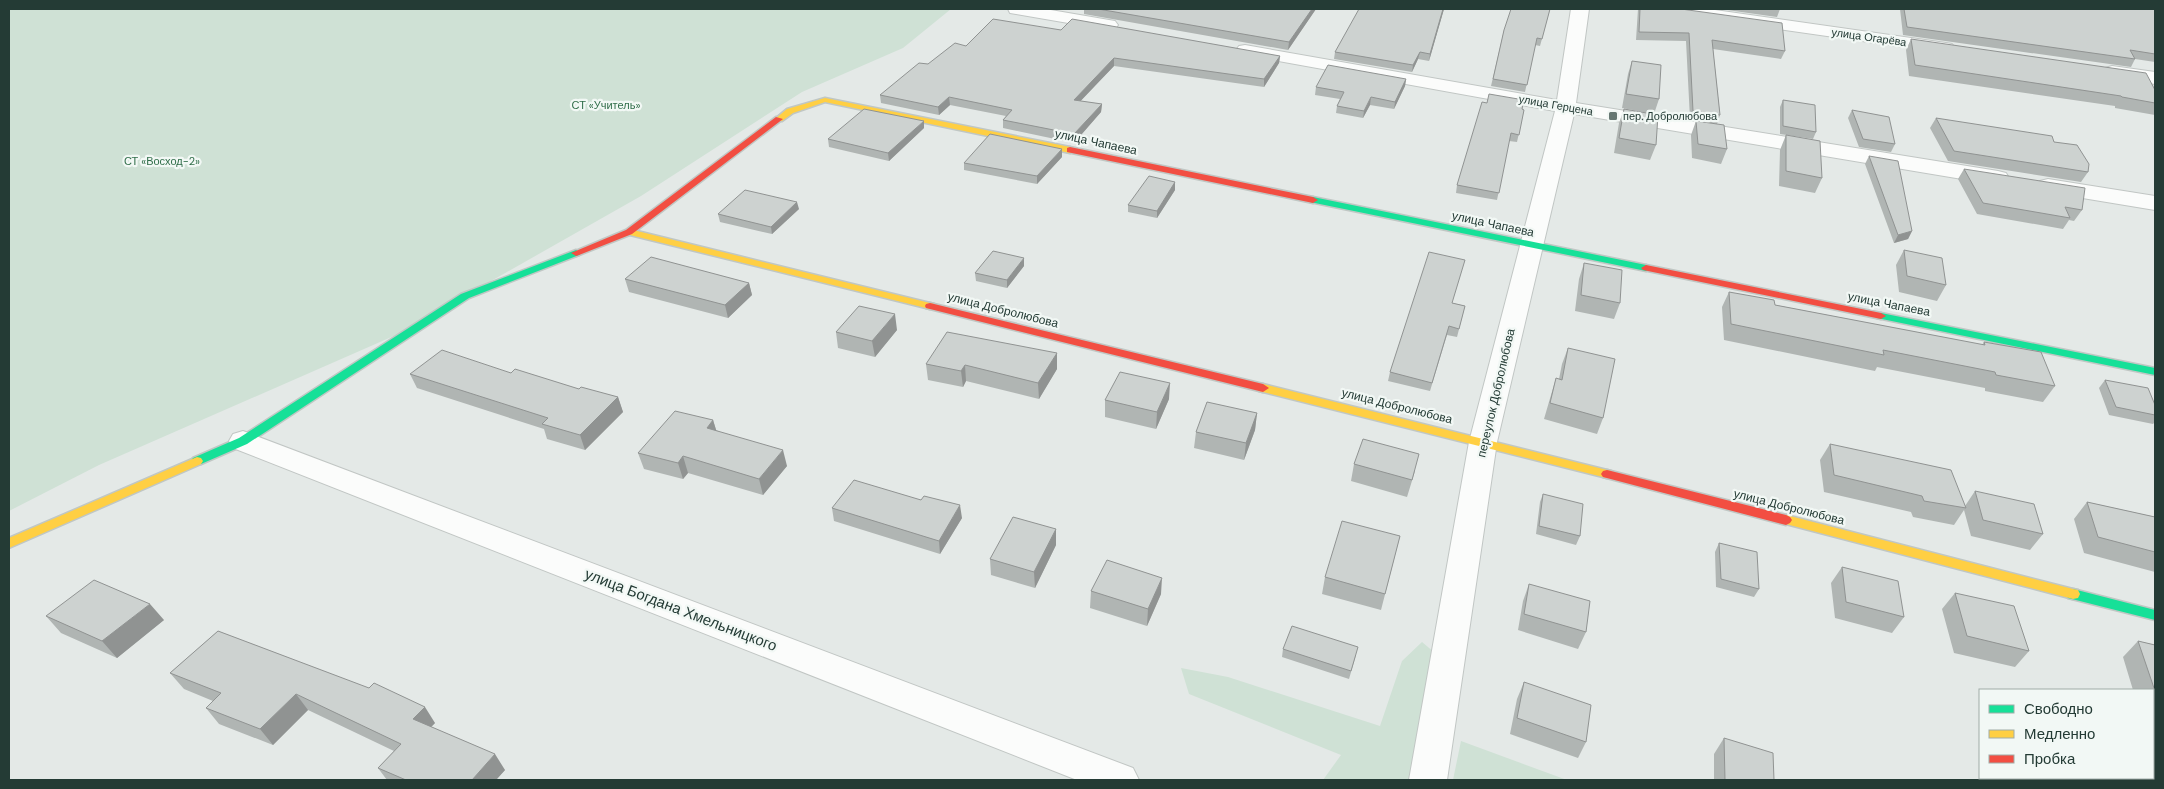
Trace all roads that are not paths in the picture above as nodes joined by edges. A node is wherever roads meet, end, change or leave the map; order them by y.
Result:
1 (1580, 9) edge
2 (1673, 9) edge
3 (1028, 10) edge
4 (1129, 29) edge
5 (1226, 46) edge
6 (1965, 51) edge
7 (2091, 69) edge
8 (2155, 78) edge
9 (1566, 107) junction
10 (2155, 204) edge
11 (629, 232) junction
12 (1530, 246) junction
13 (2155, 372) edge
14 (243, 441) junction
15 (1483, 442) junction
16 (9, 543) edge
17 (2155, 615) edge
18 (1120, 780) edge
19 (1428, 780) edge

1 - 9 street, переулок Добролюбова
2 - 6 street, улица Огарёва
3 - 4 street
5 - 9 street, улица Герцена
7 - 8 street
9 - 10 street, улица Герцена
9 - 12 street, переулок Добролюбова
11 - 12 street, улица Чапаева
11 - 14 street
11 - 15 street, улица Добролюбова
12 - 13 street, улица Чапаева
12 - 15 street, переулок Добролюбова
14 - 16 street
14 - 18 street, улица Богдана Хмельницкого
15 - 17 street, улица Добролюбова
15 - 19 street, переулок Добролюбова

